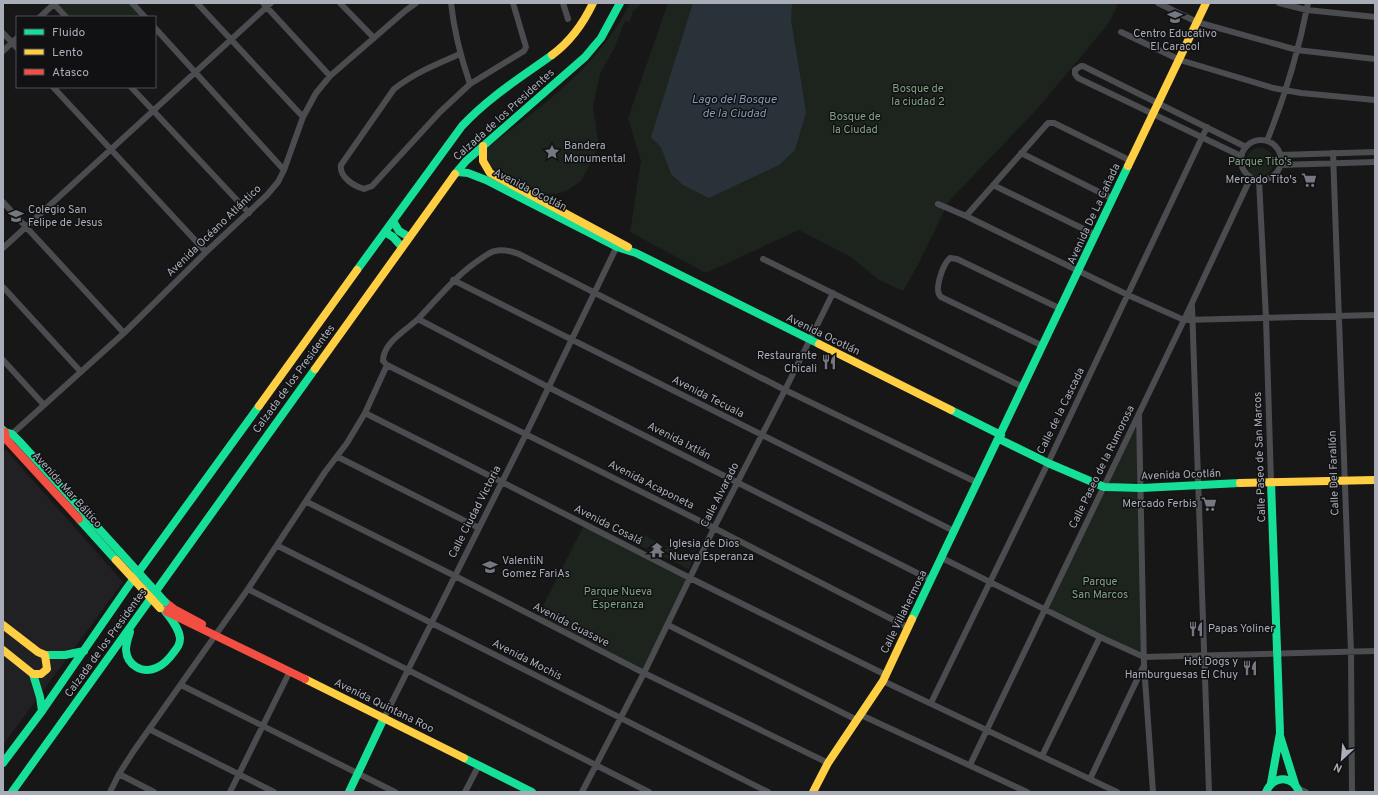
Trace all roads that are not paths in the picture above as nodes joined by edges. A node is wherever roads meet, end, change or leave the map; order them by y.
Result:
1 (54, 3) edge
2 (132, 3) edge
3 (197, 3) edge
4 (340, 3) edge
5 (402, 3) edge
6 (416, 3) edge
7 (452, 3) edge
8 (513, 3) edge
9 (563, 3) edge
10 (593, 3) edge
11 (599, 3) edge
12 (620, 3) edge
13 (1158, 3) edge
14 (1206, 3) edge
15 (1279, 3) edge
16 (1308, 3) edge
17 (267, 4) edge
18 (1307, 10) junction
19 (404, 11) junction
20 (41, 16) edge
21 (65, 16) edge
22 (144, 16) edge
23 (1375, 17) edge
24 (568, 19) dead end
25 (1197, 22) junction
26 (156, 29) edge
27 (1121, 32) dead end
28 (3, 33) edge
29 (374, 38) junction
30 (14, 40) edge
31 (231, 40) junction
32 (1297, 50) junction
33 (3, 51) edge
34 (460, 54) junction
35 (550, 58) junction
36 (1375, 59) edge
37 (1180, 60) junction
38 (195, 72) junction
39 (330, 76) junction
40 (470, 84) junction
41 (54, 88) edge
42 (132, 88) edge
43 (1285, 90) junction
44 (1375, 100) edge
45 (1159, 103) junction
46 (153, 111) junction
47 (1154, 115) junction
48 (303, 117) junction
49 (1207, 127) junction
50 (1202, 138) junction
51 (1267, 141) junction
52 (483, 146) junction
53 (1246, 146) junction
54 (111, 149) junction
55 (1375, 152) edge
56 (1021, 153) junction
57 (1333, 153) junction
58 (1280, 155) junction
59 (1241, 156) junction
60 (1131, 161) junction
61 (1375, 162) edge
62 (1333, 164) junction
63 (1280, 165) junction
64 (284, 170) junction
65 (457, 172) junction
66 (1251, 177) junction
67 (1259, 180) junction
68 (993, 185) junction
69 (1113, 199) junction
70 (3, 202) edge
71 (938, 204) dead end
72 (249, 213) junction
73 (966, 216) junction
74 (393, 221) junction
75 (26, 227) junction
76 (385, 232) junction
77 (1096, 235) junction
78 (409, 237) junction
79 (618, 244) junction
80 (402, 247) junction
81 (3, 248) edge
82 (206, 252) junction
83 (763, 259) dead end
84 (1079, 271) junction
85 (453, 280) junction
86 (3, 287) edge
87 (832, 293) junction
88 (595, 294) junction
89 (1128, 295) junction
90 (1192, 304) junction
91 (1061, 309) junction
92 (1375, 314) edge
93 (1338, 316) junction
94 (1266, 318) junction
95 (418, 319) junction
96 (1184, 320) junction
97 (1193, 320) junction
98 (124, 332) junction
99 (572, 340) junction
100 (809, 340) junction
101 (1043, 346) junction
102 (3, 360) edge
103 (385, 364) junction
104 (81, 372) junction
105 (548, 387) junction
106 (1023, 387) junction
107 (785, 390) junction
108 (44, 405) junction
109 (365, 413) junction
110 (1139, 413) junction
111 (526, 434) junction
112 (762, 435) junction
113 (6, 436) edge
114 (1000, 437) junction
115 (338, 457) junction
116 (1048, 463) junction
117 (1344, 480) junction
118 (1375, 480) edge
119 (502, 482) junction
120 (738, 482) junction
121 (1271, 482) junction
122 (978, 483) junction
123 (1199, 485) junction
124 (1104, 487) junction
125 (1140, 488) junction
126 (307, 502) junction
127 (479, 528) junction
128 (714, 528) junction
129 (954, 532) junction
130 (278, 546) junction
131 (942, 558) junction
132 (455, 576) junction
133 (690, 578) junction
134 (931, 580) junction
135 (989, 582) junction
136 (248, 589) junction
137 (163, 607) junction
138 (1045, 610) junction
139 (432, 623) junction
140 (3, 625) edge
141 (132, 625) junction
142 (668, 625) junction
143 (909, 628) junction
144 (216, 634) junction
145 (1100, 637) junction
146 (3, 650) edge
147 (84, 651) junction
148 (1375, 651) edge
149 (1351, 652) junction
150 (45, 654) junction
151 (1278, 654) junction
152 (1205, 656) junction
153 (1144, 657) junction
154 (1144, 665) junction
155 (408, 671) junction
156 (290, 672) junction
157 (32, 674) junction
158 (644, 674) junction
159 (884, 678) junction
160 (181, 685) junction
161 (932, 703) junction
162 (42, 711) junction
163 (384, 718) junction
164 (620, 718) junction
165 (859, 718) junction
166 (263, 726) junction
167 (149, 729) junction
168 (986, 730) junction
169 (1280, 733) junction
170 (7, 754) edge
171 (1042, 756) junction
172 (3, 763) edge
173 (828, 763) junction
174 (479, 765) junction
175 (596, 765) junction
176 (970, 765) junction
177 (357, 773) junction
178 (119, 774) junction
179 (239, 774) junction
180 (1090, 779) junction
181 (1271, 783) junction
182 (1300, 789) edge
183 (12, 792) edge
184 (110, 792) edge
185 (154, 792) edge
186 (230, 792) edge
187 (274, 792) edge
188 (349, 792) edge
189 (394, 792) edge
190 (465, 792) edge
191 (532, 792) edge
192 (582, 792) edge
193 (649, 792) edge
194 (768, 792) edge
195 (813, 792) edge
196 (1027, 792) edge
197 (1117, 792) edge
198 (1153, 792) edge
199 (1209, 792) edge
200 (1266, 792) edge
201 (1352, 792) edge

1 - 20 street
1 - 21 street
2 - 22 street
3 - 31 street
4 - 29 street
5 - 19 street
6 - 19 street, Avenida Océano Atlántico
7 - 34 street
8 - 40 street
9 - 24 street
10 - 35 main road, Calzada de los Presidentes
11 - 35 main road
12 - 52 main road, Calzada de los Presidentes
13 - 25 street
14 - 25 main road, Avenida De La Cañada
15 - 18 street
16 - 18 street
17 - 31 street
17 - 39 street
18 - 23 street
18 - 32 street
19 - 29 street, Avenida Océano Atlántico
25 - 32 street
25 - 37 main road, Avenida De La Cañada
26 - 38 street
27 - 37 street
28 - 30 street
29 - 39 street, Avenida Océano Atlántico
30 - 33 street
31 - 38 street
31 - 48 street
32 - 36 street
32 - 43 street
34 - 40 street
34 - 40 street
35 - 74 main road, Calzada de los Presidentes
37 - 43 street
37 - 45 main road, Avenida De La Cañada
38 - 46 street
38 - 64 street
39 - 48 street, Avenida Océano Atlántico
41 - 54 street
42 - 46 street
43 - 44 street
43 - 51 street
45 - 47 main road, Avenida De La Cañada
45 - 47 street
45 - 49 street
46 - 54 street
46 - 72 street
47 - 50 street
47 - 60 main road, Avenida De La Cañada
48 - 64 street, Avenida Océano Atlántico
49 - 50 street, Calle de la Cascada
49 - 53 street
50 - 59 street
50 - 89 street, Calle de la Cascada
51 - 53 street
51 - 58 street
52 - 65 main road, Calzada de los Presidentes
52 - 79 main road, Avenida Ocotlán
53 - 59 street
54 - 75 street
54 - 82 street
55 - 57 street
56 - 60 street
56 - 68 street
56 - 69 street
57 - 58 street
57 - 62 street, Calle Del Farallón
58 - 63 street
59 - 66 street
60 - 69 main road, Avenida De La Cañada
61 - 62 street
62 - 63 street
62 - 93 street, Calle Del Farallón
63 - 67 street
64 - 72 street, Avenida Océano Atlántico
65 - 78 main road, Calzada de los Presidentes
65 - 79 main road, Avenida Ocotlán
66 - 67 street
66 - 90 street, Calle Paseo de la Rumorosa
67 - 94 street, Calle Paseo de San Marcos
68 - 73 street
68 - 77 street
69 - 77 main road, Avenida De La Cañada
70 - 75 street
71 - 73 street
72 - 82 street, Avenida Océano Atlántico
73 - 84 street
74 - 76 main road, Calzada de los Presidentes
74 - 78 main road
75 - 81 street
75 - 98 street
76 - 80 main road
76 - 147 main road, Calzada de los Presidentes
77 - 84 main road, Avenida De La Cañada
78 - 80 main road, Calzada de los Presidentes
79 - 88 street, Calle Ciudad Victoria
79 - 100 main road, Avenida Ocotlán
80 - 141 main road, Calzada de los Presidentes
82 - 98 street, Avenida Océano Atlántico
83 - 87 street
84 - 89 street
84 - 91 main road, Avenida De La Cañada
85 - 88 street
85 - 95 street
85 - 99 street, Avenida Tecuala
86 - 104 street
87 - 100 street, Calle Alvarado
87 - 106 street
88 - 99 street, Calle Ciudad Victoria
88 - 107 street
89 - 96 street
89 - 116 street, Calle de la Cascada
90 - 96 street, Calle Paseo de la Rumorosa
90 - 97 street
91 - 101 main road, Avenida De La Cañada
91 - 101 street
92 - 93 street
93 - 94 street
93 - 117 street, Calle Del Farallón
94 - 97 street
94 - 121 street, Calle Paseo de San Marcos
95 - 103 street
95 - 105 street, Avenida Ixtlán
96 - 97 street
96 - 110 street, Calle Paseo de la Rumorosa
97 - 123 street
98 - 104 street, Avenida Océano Atlántico
99 - 105 street, Calle Ciudad Victoria
99 - 112 street, Avenida Tecuala
100 - 107 street, Calle Alvarado
100 - 114 main road, Avenida Ocotlán
101 - 106 main road, Avenida De La Cañada
102 - 108 street
103 - 109 street
103 - 111 street, Avenida Acaponeta
104 - 108 street, Avenida Océano Atlántico
105 - 111 street, Calle Ciudad Victoria
105 - 120 street, Avenida Ixtlán
106 - 114 main road, Avenida De La Cañada
107 - 112 street, Calle Alvarado
107 - 122 street
108 - 113 street, Avenida Océano Atlántico
109 - 115 street
109 - 119 street, Avenida Cosalá
110 - 124 street, Calle Paseo de la Rumorosa
110 - 125 street
111 - 119 street, Calle Ciudad Victoria
111 - 128 street, Avenida Acaponeta
112 - 120 street, Calle Alvarado
112 - 129 street, Avenida Tecuala
113 - 137 main road, Avenida Mar Báltico, bridge
114 - 116 main road, Avenida Ocotlán
114 - 122 main road, Calle Villahermosa
115 - 126 street
115 - 127 street
116 - 124 main road, Avenida Ocotlán
116 - 135 street, Calle de la Cascada
117 - 118 main road, Avenida Ocotlán
117 - 121 main road, Avenida Ocotlán
117 - 149 street, Calle Del Farallón
119 - 127 street, Calle Ciudad Victoria
119 - 133 street, Avenida Cosalá
120 - 128 street, Calle Alvarado
120 - 134 street, Avenida Ixtlán
121 - 123 main road, Avenida Ocotlán
121 - 151 main road, Calle Paseo de San Marcos
122 - 129 main road, Calle Villahermosa
123 - 125 main road, Avenida Ocotlán
123 - 152 street
124 - 125 main road, Avenida Ocotlán
124 - 138 street, Calle Paseo de la Rumorosa
125 - 153 street
126 - 130 street
126 - 132 street, Avenida Guasave
127 - 132 street, Calle Ciudad Victoria
128 - 133 street, Calle Alvarado
128 - 143 street, Avenida Acaponeta
129 - 131 main road, Calle Villahermosa
130 - 136 street
130 - 139 street, Avenida Mochis
131 - 134 main road, Calle Villahermosa
131 - 135 street
132 - 139 street, Calle Ciudad Victoria
132 - 158 street, Avenida Guasave
133 - 142 street, Calle Alvarado
133 - 159 street, Avenida Cosalá
134 - 143 main road, Calle Villahermosa
135 - 138 street
135 - 161 street, Calle de la Cascada
136 - 144 street
136 - 155 street
137 - 141 main road
137 - 144 main road, Avenida Quintana Roo
138 - 145 street
138 - 168 street, Calle Paseo de la Rumorosa
139 - 155 street, Calle Ciudad Victoria
139 - 164 street, Avenida Mochis
140 - 150 main road
141 - 183 main road, Calzada de los Presidentes
142 - 158 street, Calle Alvarado
142 - 165 street
143 - 159 main road, Calle Villahermosa
144 - 156 main road, Avenida Quintana Roo
144 - 160 street
145 - 153 street
145 - 171 street
146 - 157 main road
147 - 150 main road
147 - 162 main road, Calzada de los Presidentes
148 - 149 street
149 - 151 street
149 - 201 street, Calle Del Farallón
150 - 157 main road
151 - 152 street
151 - 169 main road, Calle Paseo de San Marcos
152 - 153 street
152 - 199 street
153 - 154 street
154 - 180 street
154 - 198 street
155 - 163 street, Calle Ciudad Victoria
155 - 175 street
156 - 163 main road, Avenida Quintana Roo
156 - 166 street
157 - 162 main road
158 - 164 street, Calle Alvarado
158 - 173 street, Avenida Guasave
159 - 161 street, Avenida Cosalá
159 - 165 main road, Calle Villahermosa
160 - 166 street
160 - 167 street
161 - 168 street, Avenida Cosalá
162 - 170 main road, Calzada de los Presidentes
163 - 174 main road, Avenida Quintana Roo
163 - 177 main road, Calle Ciudad Victoria
164 - 175 street, Calle Alvarado
164 - 194 street, Avenida Mochis
165 - 173 main road, Calle Villahermosa
165 - 176 street
166 - 177 street
166 - 179 street
167 - 178 street
167 - 179 street
168 - 171 street, Avenida Cosalá
168 - 176 street, Calle Paseo de la Rumorosa
169 - 181 main road, Calle Paseo de San Marcos
169 - 182 main road, Calle Paseo de San Marcos
170 - 172 main road, Calzada de los Presidentes
171 - 180 street, Avenida Cosalá
173 - 195 main road, Calle Villahermosa
174 - 190 street
174 - 191 main road, Avenida Quintana Roo
175 - 192 street, Calle Alvarado
175 - 193 street
176 - 196 street
177 - 188 main road, Calle Ciudad Victoria
177 - 189 street
178 - 184 street
178 - 185 street
179 - 186 street
179 - 187 street
180 - 197 street, Avenida Cosalá
181 - 182 main road
181 - 200 main road, Calle Paseo de San Marcos

